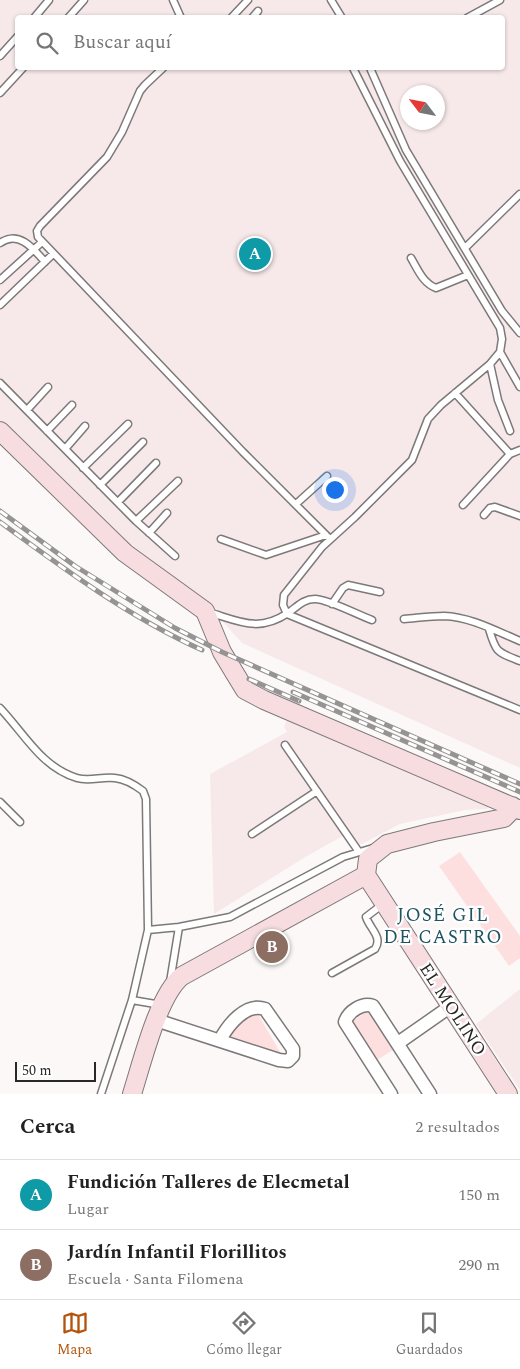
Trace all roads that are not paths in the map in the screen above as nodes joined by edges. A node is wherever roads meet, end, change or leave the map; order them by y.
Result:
1 (49, 0) edge
2 (84, 0) edge
3 (173, 0) edge
4 (248, 0) edge
5 (331, 0) edge
6 (500, 0) edge
7 (258, 11) dead end
8 (36, 15) edge
9 (71, 15) edge
10 (180, 15) edge
11 (234, 15) edge
12 (255, 15) edge
13 (340, 15) edge
14 (472, 15) edge
15 (15, 39) edge
16 (0, 56) edge
17 (21, 70) edge
18 (161, 70) edge
19 (354, 70) edge
20 (371, 70) edge
21 (0, 93) edge
22 (520, 194) edge
23 (42, 242) junction
24 (0, 243) edge
25 (465, 248) junction
26 (34, 250) junction
27 (54, 254) junction
28 (411, 258) dead end
29 (45, 262) junction
30 (468, 275) junction
31 (0, 280) edge
32 (0, 305) edge
33 (520, 333) edge
34 (500, 352) junction
35 (490, 364) junction
36 (0, 382) edge
37 (48, 387) dead end
38 (520, 387) edge
39 (455, 393) junction
40 (72, 405) dead end
41 (27, 410) junction
42 (0, 419) edge
43 (128, 424) dead end
44 (86, 426) dead end
45 (0, 431) edge
46 (47, 431) junction
47 (510, 431) dead end
48 (144, 442) dead end
49 (65, 449) junction
50 (520, 450) edge
51 (510, 454) junction
52 (156, 464) dead end
53 (83, 468) junction
54 (327, 476) dead end
55 (178, 481) dead end
56 (52, 482) junction
57 (100, 485) junction
58 (118, 502) junction
59 (296, 504) junction
60 (463, 505) dead end
61 (168, 513) dead end
62 (484, 515) dead end
63 (520, 516) edge
64 (136, 521) junction
65 (149, 533) junction
66 (328, 536) junction
67 (221, 539) dead end
68 (175, 556) dead end
69 (380, 592) dead end
70 (332, 604) junction
71 (204, 611) junction
72 (287, 614) junction
73 (404, 619) dead end
74 (372, 620) dead end
75 (489, 629) junction
76 (520, 641) edge
77 (520, 661) edge
78 (0, 708) edge
79 (520, 710) edge
80 (285, 745) dead end
81 (318, 791) junction
82 (0, 802) edge
83 (516, 808) edge
84 (20, 822) dead end
85 (252, 834) dead end
86 (386, 844) junction
87 (359, 852) junction
88 (366, 875) junction
89 (384, 903) junction
90 (179, 927) junction
91 (148, 930) junction
92 (332, 973) dead end
93 (132, 1000) junction
94 (162, 1005) junction
95 (451, 1006) junction
96 (220, 1040) junction
97 (398, 1043) junction
98 (101, 1094) edge
99 (132, 1094) edge
100 (391, 1094) edge
101 (430, 1094) edge
102 (508, 1094) edge

1 - 8 lane
2 - 9 lane
3 - 10 lane
4 - 11 lane
5 - 13 lane
6 - 14 lane
7 - 12 lane
15 - 16 lane
17 - 21 lane
18 - 23 lane
19 - 30 lane
20 - 25 lane
22 - 25 lane
23 - 26 lane
23 - 27 lane
24 - 26 lane
25 - 33 lane
26 - 29 lane
26 - 31 lane
27 - 29 lane
27 - 59 lane
28 - 30 lane
29 - 32 lane
30 - 34 lane
34 - 35 lane
34 - 38 lane
35 - 39 lane
35 - 47 lane
36 - 41 lane
37 - 41 lane
39 - 51 lane
39 - 66 lane
40 - 46 lane
41 - 46 lane
42 - 56 street
43 - 53 lane
44 - 49 lane
45 - 56 street
46 - 49 lane
48 - 57 lane
49 - 53 lane
50 - 51 lane
51 - 60 lane
52 - 58 lane
53 - 57 lane
54 - 59 lane
55 - 64 lane
56 - 71 street
57 - 58 lane
58 - 64 lane
59 - 66 lane
61 - 65 lane
62 - 63 lane
64 - 65 lane
65 - 68 lane
66 - 67 lane
66 - 72 lane
69 - 70 lane
70 - 72 lane
70 - 74 lane
71 - 72 lane
71 - 83 street
72 - 79 lane
73 - 75 lane
75 - 76 lane
75 - 77 lane
78 - 91 lane
80 - 81 lane
81 - 85 lane
81 - 87 lane
82 - 84 lane
83 - 86 street
86 - 87 lane
86 - 88 street
87 - 90 lane
88 - 89 street, EL MOLINO
88 - 94 street
89 - 92 lane
89 - 95 street, EL MOLINO
90 - 91 lane
90 - 94 lane
91 - 93 lane
93 - 94 lane
93 - 98 lane
94 - 96 street
94 - 99 street
95 - 97 street
95 - 102 street, EL MOLINO
96 - 96 street
97 - 100 street
97 - 101 street

